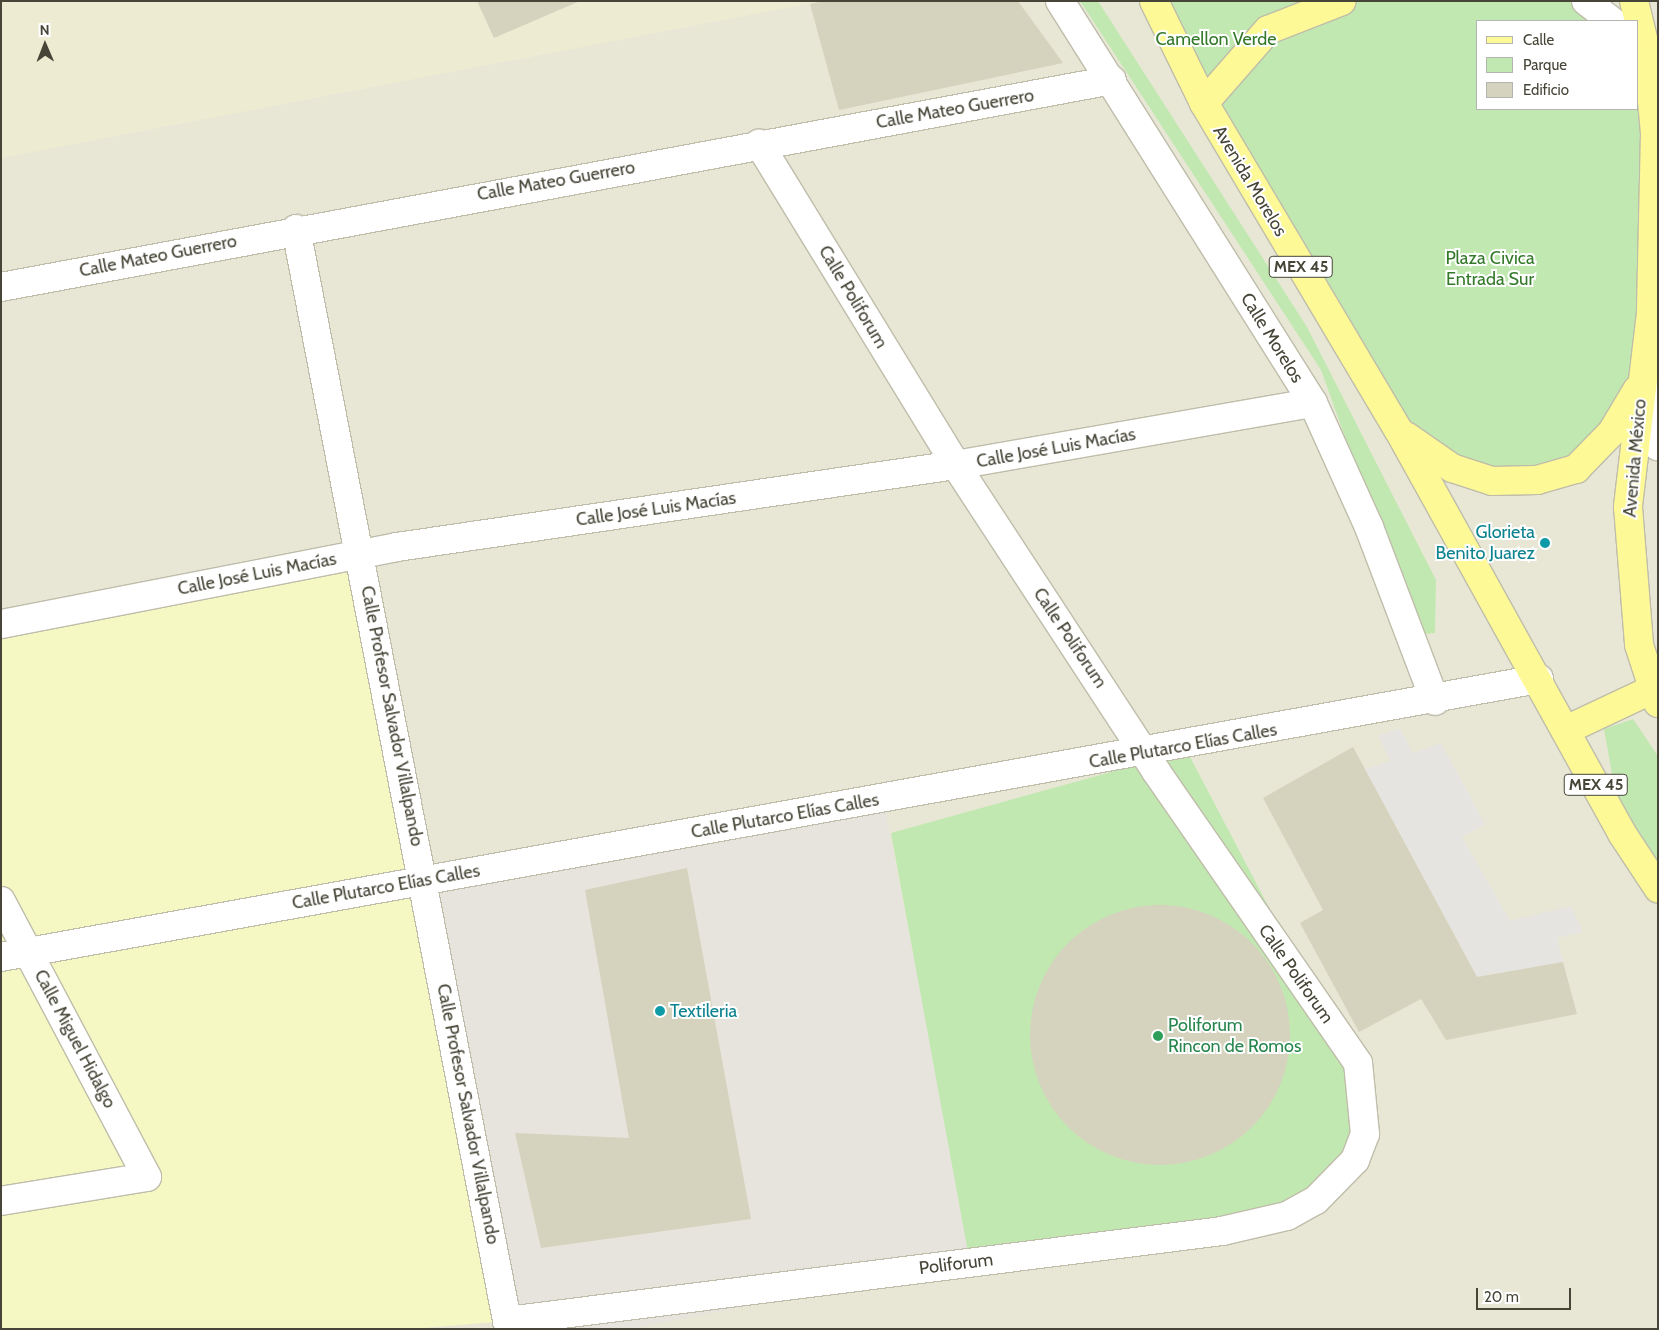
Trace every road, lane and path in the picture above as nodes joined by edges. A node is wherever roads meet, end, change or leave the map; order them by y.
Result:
1 (1060, 1) edge
2 (1342, 1) edge
3 (1586, 1) edge
4 (1634, 1) edge
5 (1155, 2) edge
6 (1611, 20) edge
7 (1648, 52) edge
8 (1112, 80) junction
9 (1204, 103) junction
10 (759, 144) junction
11 (1656, 175) edge
12 (296, 229) junction
13 (1, 287) edge
14 (1654, 310) edge
15 (1643, 379) junction
16 (1312, 402) junction
17 (1399, 431) junction
18 (1658, 446) edge
19 (956, 465) junction
20 (362, 554) junction
21 (1, 624) edge
22 (1539, 679) junction
23 (1655, 696) edge
24 (1435, 701) junction
25 (1566, 730) junction
26 (1146, 752) junction
27 (423, 880) junction
28 (1658, 888) edge
29 (1, 901) edge
30 (30, 953) junction
31 (1, 957) edge
32 (1365, 1134) joint
33 (1, 1201) edge
34 (507, 1321) joint

1 - 8 street, Calle Morelos
2 - 9 main road
3 - 6 street
4 - 7 main road, Avenida México
5 - 9 main road, Avenida Morelos / MEX 45
7 - 11 main road, Avenida México
8 - 10 street, Calle Mateo Guerrero
8 - 16 street, Calle Morelos
9 - 17 main road, Avenida Morelos / MEX 45
10 - 12 street, Calle Mateo Guerrero
10 - 19 street, Calle Poliforum
11 - 14 main road, Avenida México
12 - 13 street, Calle Mateo Guerrero
12 - 20 street, Calle Profesor Salvador Villalpando
14 - 15 main road, Avenida México
15 - 17 main road
15 - 18 street
15 - 23 main road, Avenida México
16 - 19 street, Calle José Luis Macías
16 - 24 street, Calle Morelos
17 - 22 main road, MEX 45
19 - 20 street, Calle José Luis Macías
19 - 26 street, Calle Poliforum
20 - 21 street, Calle José Luis Macías
20 - 27 street, Calle Profesor Salvador Villalpando
22 - 24 street, Calle Plutarco Elías Calles
22 - 25 main road, MEX 45
23 - 25 main road
24 - 26 street, Calle Plutarco Elías Calles
25 - 28 main road, MEX 45
26 - 27 street, Calle Plutarco Elías Calles
26 - 32 street, Calle Poliforum
27 - 30 street, Calle Plutarco Elías Calles
27 - 34 street, Calle Profesor Salvador Villalpando
29 - 30 street, Calle Miguel Hidalgo
30 - 31 street, Calle Plutarco Elías Calles
30 - 33 street, Calle Miguel Hidalgo
32 - 34 street, Poliforum

